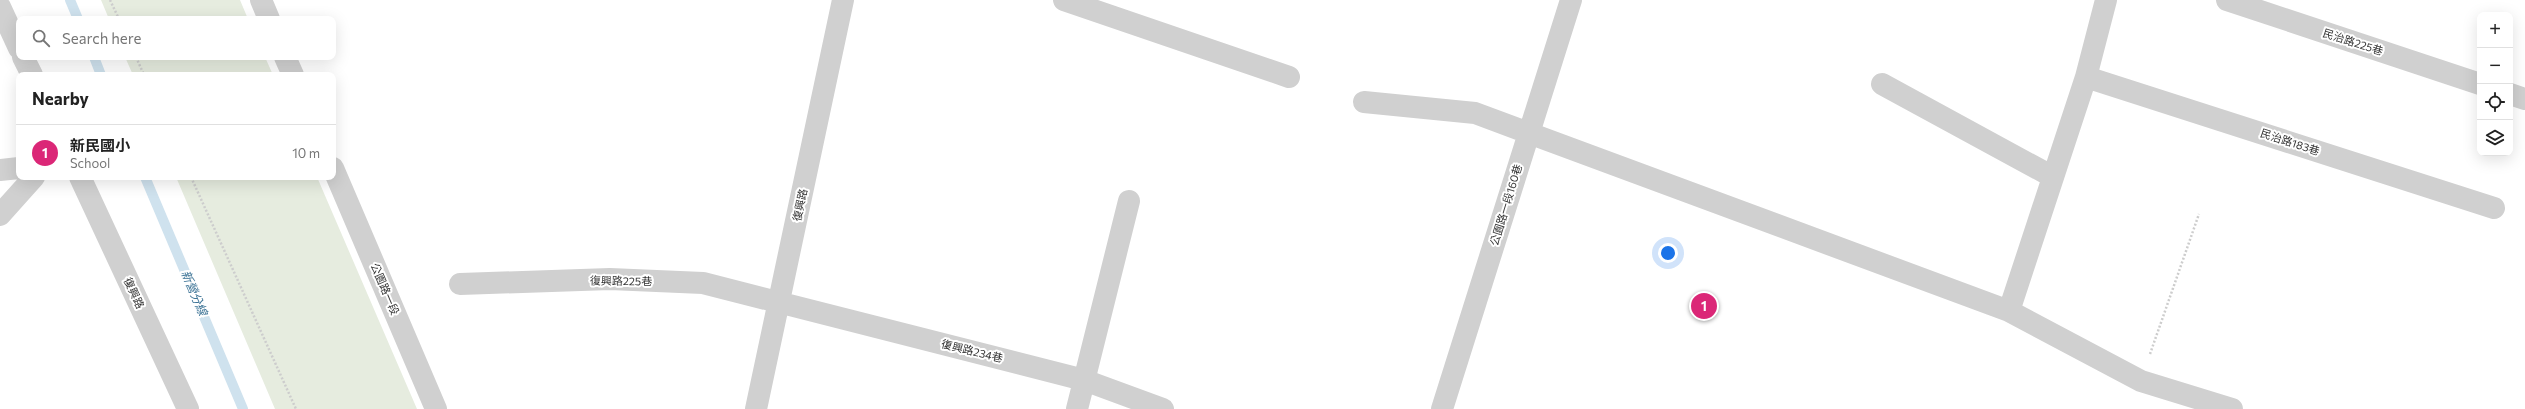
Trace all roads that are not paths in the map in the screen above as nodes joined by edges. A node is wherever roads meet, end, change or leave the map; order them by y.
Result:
1 (261, 0) edge
2 (842, 0) edge
3 (1064, 0) edge
4 (1571, 0) edge
5 (2106, 0) edge
6 (2227, 0) edge
7 (0, 7) edge
8 (268, 16) edge
9 (16, 42) edge
10 (24, 60) edge
11 (286, 60) edge
12 (30, 72) edge
13 (292, 72) edge
14 (1289, 77) dead end
15 (2086, 77) junction
16 (2477, 83) edge
17 (1882, 84) dead end
18 (2513, 95) edge
19 (2525, 99) edge
20 (1364, 102) dead end
21 (1528, 134) junction
22 (16, 168) edge
23 (0, 170) edge
24 (336, 175) edge
25 (2053, 177) junction
26 (31, 180) edge
27 (81, 180) edge
28 (1129, 201) dead end
29 (2494, 208) dead end
30 (0, 215) edge
31 (460, 284) dead end
32 (779, 301) junction
33 (2009, 310) junction
34 (1084, 380) junction
35 (188, 409) edge
36 (436, 409) edge
37 (756, 409) edge
38 (1077, 409) edge
39 (1163, 409) edge
40 (1442, 409) edge
41 (2232, 409) edge

1 - 8 street
2 - 32 street, 復興路
3 - 14 street
4 - 21 street, 公園路一段160巷
5 - 15 street
6 - 16 street, 民治路225巷
7 - 9 street
10 - 12 street
11 - 13 street
15 - 25 street
15 - 29 street, 民治路183巷
17 - 25 street
18 - 19 street
20 - 21 street
21 - 33 street
21 - 40 street, 公園路一段160巷
22 - 23 street
24 - 36 street, 公園路一段
25 - 33 street
26 - 30 street
27 - 35 street, 復興路
28 - 34 street
31 - 32 street, 復興路225巷
32 - 34 street, 復興路234巷
32 - 37 street, 復興路
33 - 41 street
34 - 38 street
34 - 39 street, 復興路234巷

